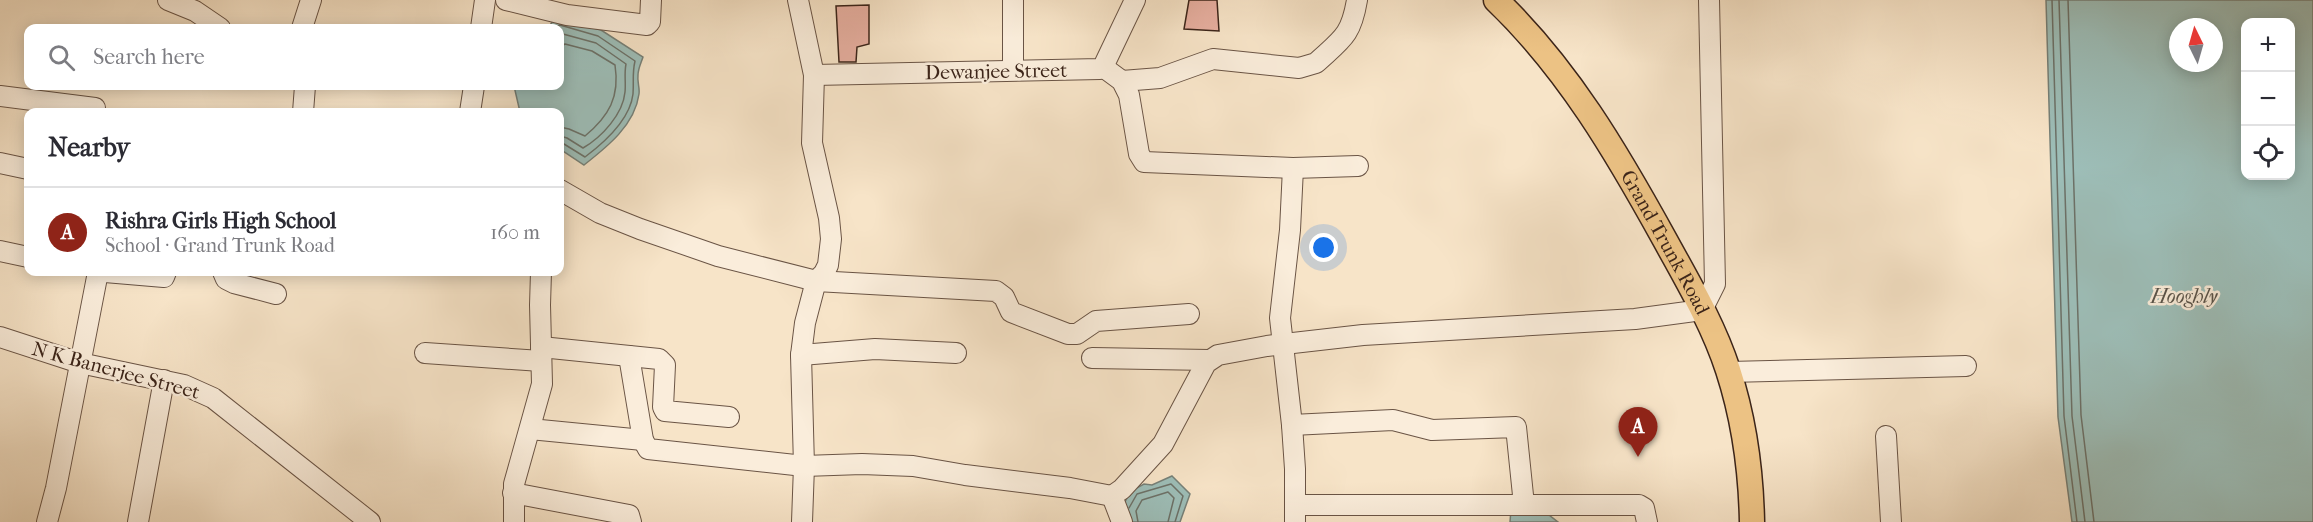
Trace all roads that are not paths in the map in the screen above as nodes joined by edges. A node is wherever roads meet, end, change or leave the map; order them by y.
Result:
1 (168, 0) edge
2 (311, 0) edge
3 (485, 0) edge
4 (506, 0) edge
5 (651, 0) edge
6 (798, 0) edge
7 (1013, 0) edge
8 (1135, 0) edge
9 (1356, 0) edge
10 (1496, 0) edge
11 (1709, 0) edge
12 (214, 24) edge
13 (303, 24) edge
14 (482, 24) edge
15 (1103, 67) junction
16 (1013, 70) junction
17 (814, 75) junction
18 (1122, 81) junction
19 (305, 90) edge
20 (473, 90) edge
21 (0, 96) edge
22 (95, 108) dead end
23 (303, 108) edge
24 (471, 108) edge
25 (0, 163) edge
26 (1358, 166) dead end
27 (24, 168) edge
28 (1293, 168) junction
29 (564, 192) edge
30 (0, 251) edge
31 (24, 256) edge
32 (97, 276) edge
33 (225, 276) edge
34 (541, 276) edge
35 (816, 281) junction
36 (276, 294) dead end
37 (1702, 310) junction
38 (1189, 314) dead end
39 (0, 337) edge
40 (1283, 344) junction
41 (425, 352) dead end
42 (956, 353) dead end
43 (541, 354) junction
44 (801, 355) junction
45 (629, 356) junction
46 (1092, 358) dead end
47 (1209, 360) junction
48 (80, 363) junction
49 (1966, 366) dead end
50 (1729, 372) junction
51 (164, 380) junction
52 (729, 417) dead end
53 (1292, 424) junction
54 (530, 429) junction
55 (1886, 435) dead end
56 (644, 440) junction
57 (804, 466) junction
58 (513, 493) junction
59 (1112, 496) junction
60 (1524, 505) junction
61 (1295, 513) edge
62 (46, 522) edge
63 (138, 522) edge
64 (370, 522) edge
65 (514, 522) edge
66 (631, 522) edge
67 (802, 522) edge
68 (1122, 522) edge
69 (1647, 522) edge
70 (1752, 522) edge
71 (1892, 522) edge

1 - 12 street
2 - 13 street
3 - 14 street
4 - 5 street
6 - 17 street
7 - 16 street
8 - 15 street
9 - 18 street
10 - 37 main road, Grand Trunk Road
11 - 37 street
15 - 16 street, Dewanjee Street
15 - 18 street
16 - 17 street, Dewanjee Street
17 - 35 street
18 - 28 street
19 - 23 street
20 - 24 street
21 - 22 street
25 - 27 street
26 - 28 street
28 - 40 street
29 - 35 street
30 - 31 street
32 - 48 street
33 - 36 street
34 - 43 street
35 - 38 street
35 - 44 street
37 - 40 street
37 - 50 main road, Grand Trunk Road
39 - 48 street, N K Banerjee Street
40 - 47 street
40 - 53 street
41 - 43 street
42 - 44 street
43 - 45 street
43 - 54 street
44 - 57 street
45 - 52 street
45 - 56 street
46 - 47 street
47 - 59 street
48 - 51 street, N K Banerjee Street
48 - 62 street
49 - 50 street
50 - 70 main road, Grand Trunk Road
51 - 63 street
51 - 64 street, N K Banerjee Street
53 - 60 street
53 - 61 street
54 - 56 street
54 - 58 street
55 - 71 street
56 - 57 street
57 - 59 street
57 - 67 street
58 - 65 street
58 - 66 street
59 - 68 street
60 - 61 street
60 - 69 street

